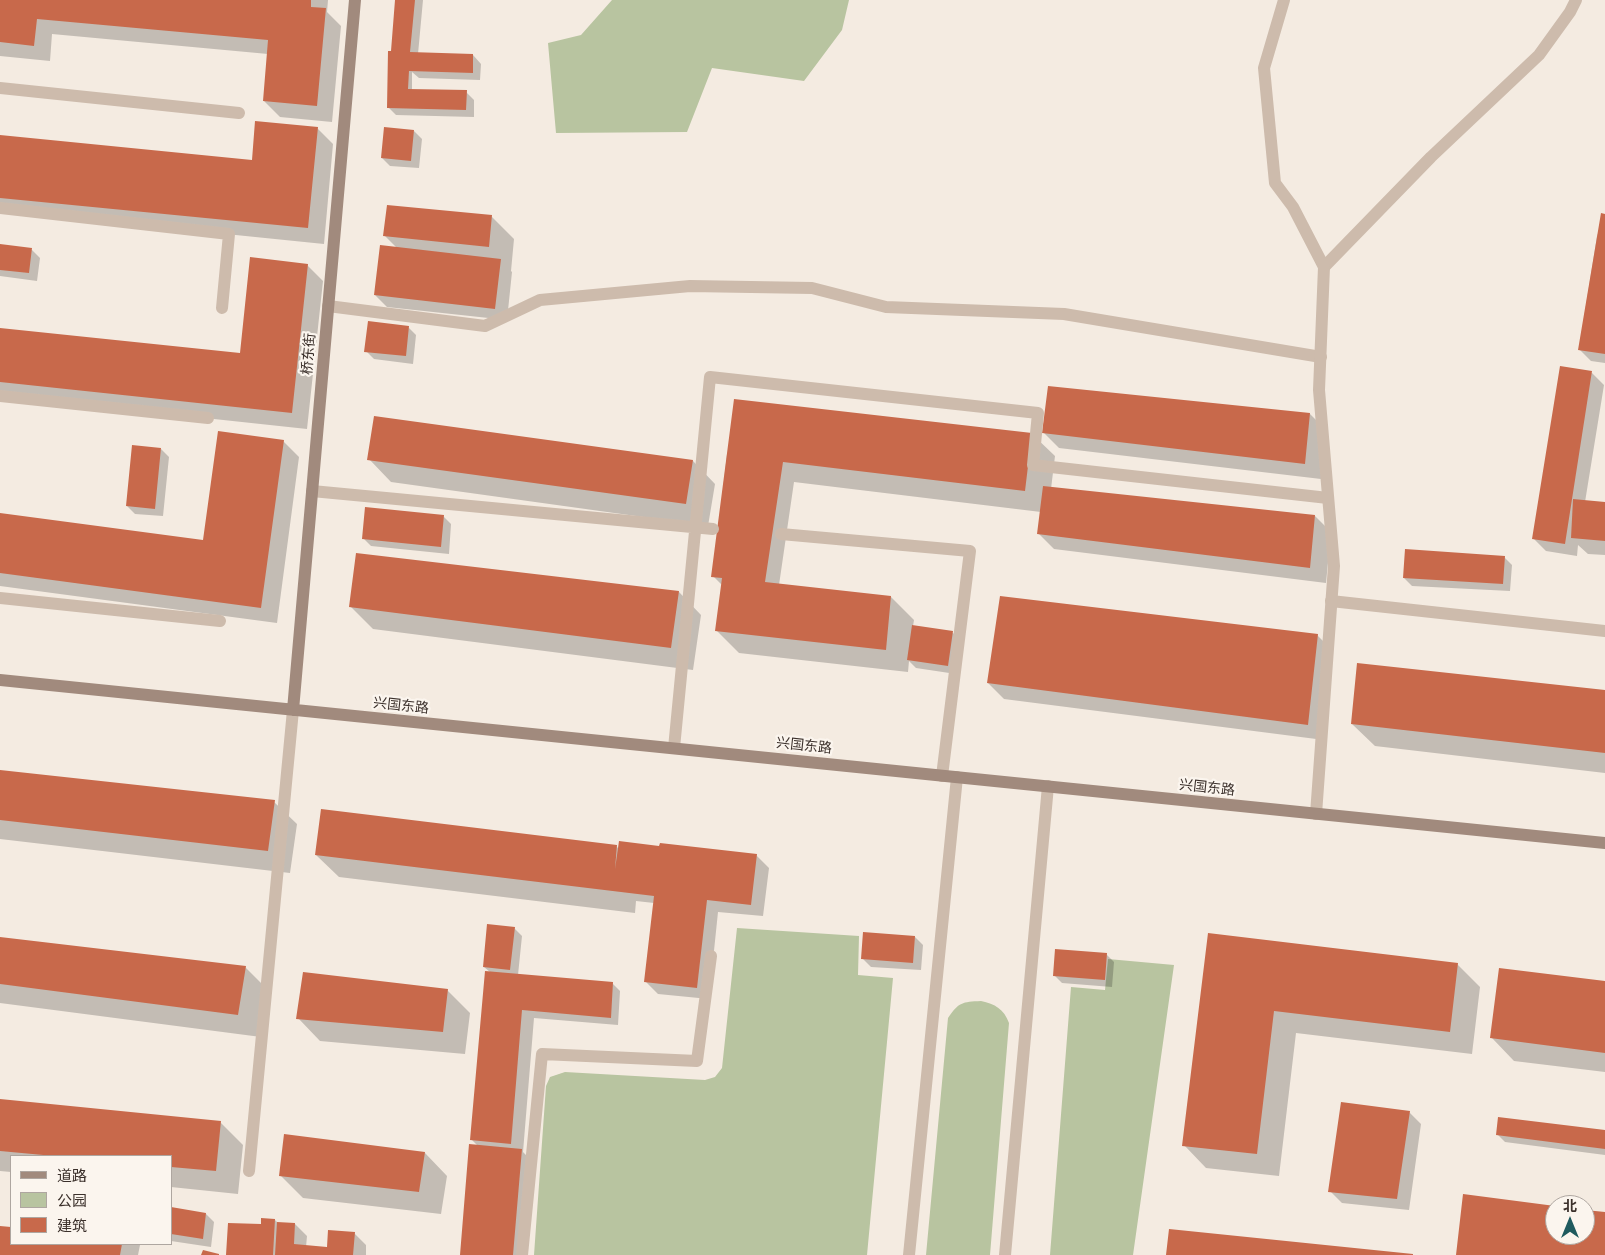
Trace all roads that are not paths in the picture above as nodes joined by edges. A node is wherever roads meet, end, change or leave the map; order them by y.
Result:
1 (355, 0) edge
2 (1284, 0) edge
3 (1576, 0) edge
4 (0, 88) edge
5 (238, 113) dead end
6 (0, 208) edge
7 (1324, 266) junction
8 (328, 306) junction
9 (222, 308) dead end
10 (1321, 357) junction
11 (0, 396) edge
12 (208, 418) dead end
13 (312, 491) junction
14 (1328, 498) junction
15 (696, 528) junction
16 (713, 529) dead end
17 (781, 534) dead end
18 (0, 598) edge
19 (1331, 601) junction
20 (220, 621) dead end
21 (1605, 631) edge
22 (0, 680) edge
23 (293, 710) junction
24 (674, 748) junction
25 (942, 776) junction
26 (957, 777) junction
27 (1048, 786) junction
28 (1316, 814) junction
29 (1605, 843) edge
30 (711, 956) dead end
31 (249, 1171) dead end
32 (522, 1255) edge
33 (909, 1255) edge
34 (1005, 1255) edge

1 - 8 main road, 桥东街
2 - 7 street
3 - 7 street
4 - 5 street
6 - 9 street
7 - 10 street
8 - 10 street
8 - 13 main road, 桥东街
10 - 14 street
11 - 12 street
13 - 15 street
13 - 23 main road, 桥东街
14 - 15 street
14 - 19 street
15 - 16 street
15 - 24 street
17 - 25 street
18 - 20 street
19 - 21 street
19 - 28 street
22 - 23 main road, 兴国东路
23 - 24 main road, 兴国东路
23 - 31 street
24 - 25 main road, 兴国东路
25 - 26 main road, 兴国东路
26 - 27 main road, 兴国东路
26 - 33 street
27 - 28 main road, 兴国东路
27 - 34 street
28 - 29 main road, 兴国东路
30 - 32 street

